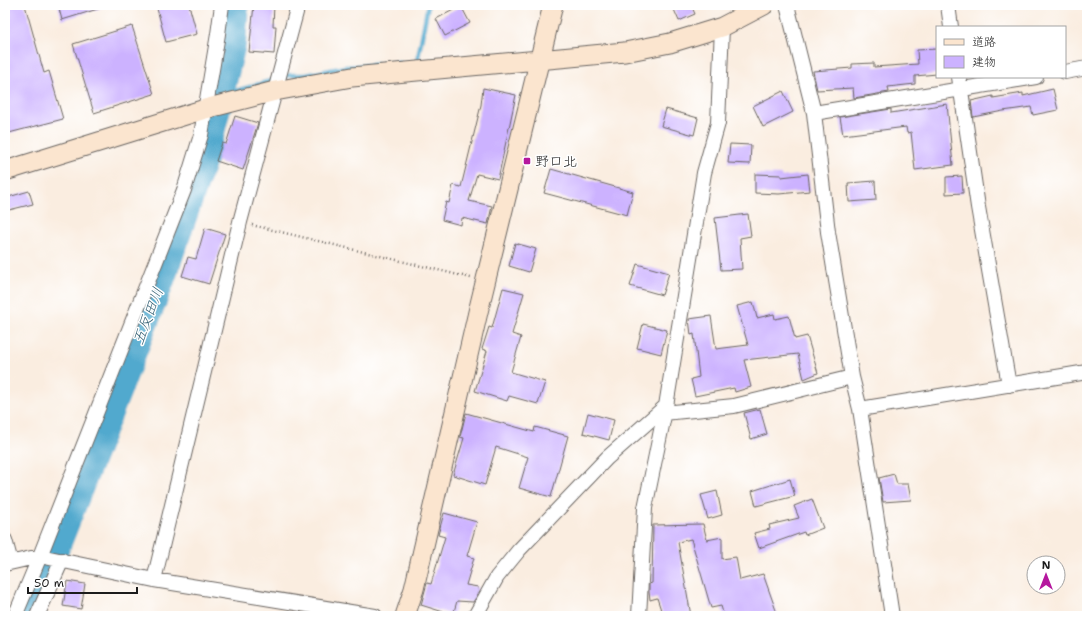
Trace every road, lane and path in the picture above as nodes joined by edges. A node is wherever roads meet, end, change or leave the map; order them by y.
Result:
1 (222, 5) edge
2 (298, 5) edge
3 (553, 5) edge
4 (764, 5) edge
5 (787, 5) edge
6 (948, 5) edge
7 (951, 26) edge
8 (722, 27) junction
9 (540, 59) junction
10 (1087, 68) edge
11 (1066, 72) edge
12 (1023, 78) edge
13 (277, 83) junction
14 (960, 83) edge
15 (215, 107) junction
16 (814, 112) junction
17 (5, 171) edge
18 (240, 222) junction
19 (485, 281) junction
20 (1087, 372) edge
21 (852, 377) junction
22 (1009, 384) junction
23 (665, 409) junction
24 (860, 409) junction
25 (5, 540) edge
26 (41, 556) junction
27 (61, 560) junction
28 (8, 563) edge
29 (154, 580) junction
30 (15, 616) edge
31 (37, 616) edge
32 (375, 616) edge
33 (405, 616) edge
34 (475, 616) edge
35 (639, 616) edge
36 (892, 616) edge

1 - 15 street
2 - 13 street
3 - 9 street
4 - 8 street
5 - 16 street
6 - 7 street
8 - 9 street
8 - 23 street
9 - 13 street
9 - 19 street
10 - 11 street
12 - 14 street
13 - 15 street
13 - 18 street
14 - 16 street
14 - 22 street
15 - 17 street
15 - 26 street
16 - 21 street
18 - 19 path
18 - 29 street
19 - 33 street
20 - 22 street
21 - 23 street
21 - 24 street
22 - 24 street
23 - 34 street
23 - 35 street
24 - 36 street
25 - 28 street
26 - 27 street
26 - 28 street
26 - 30 street
27 - 29 street
27 - 31 street
29 - 32 street

